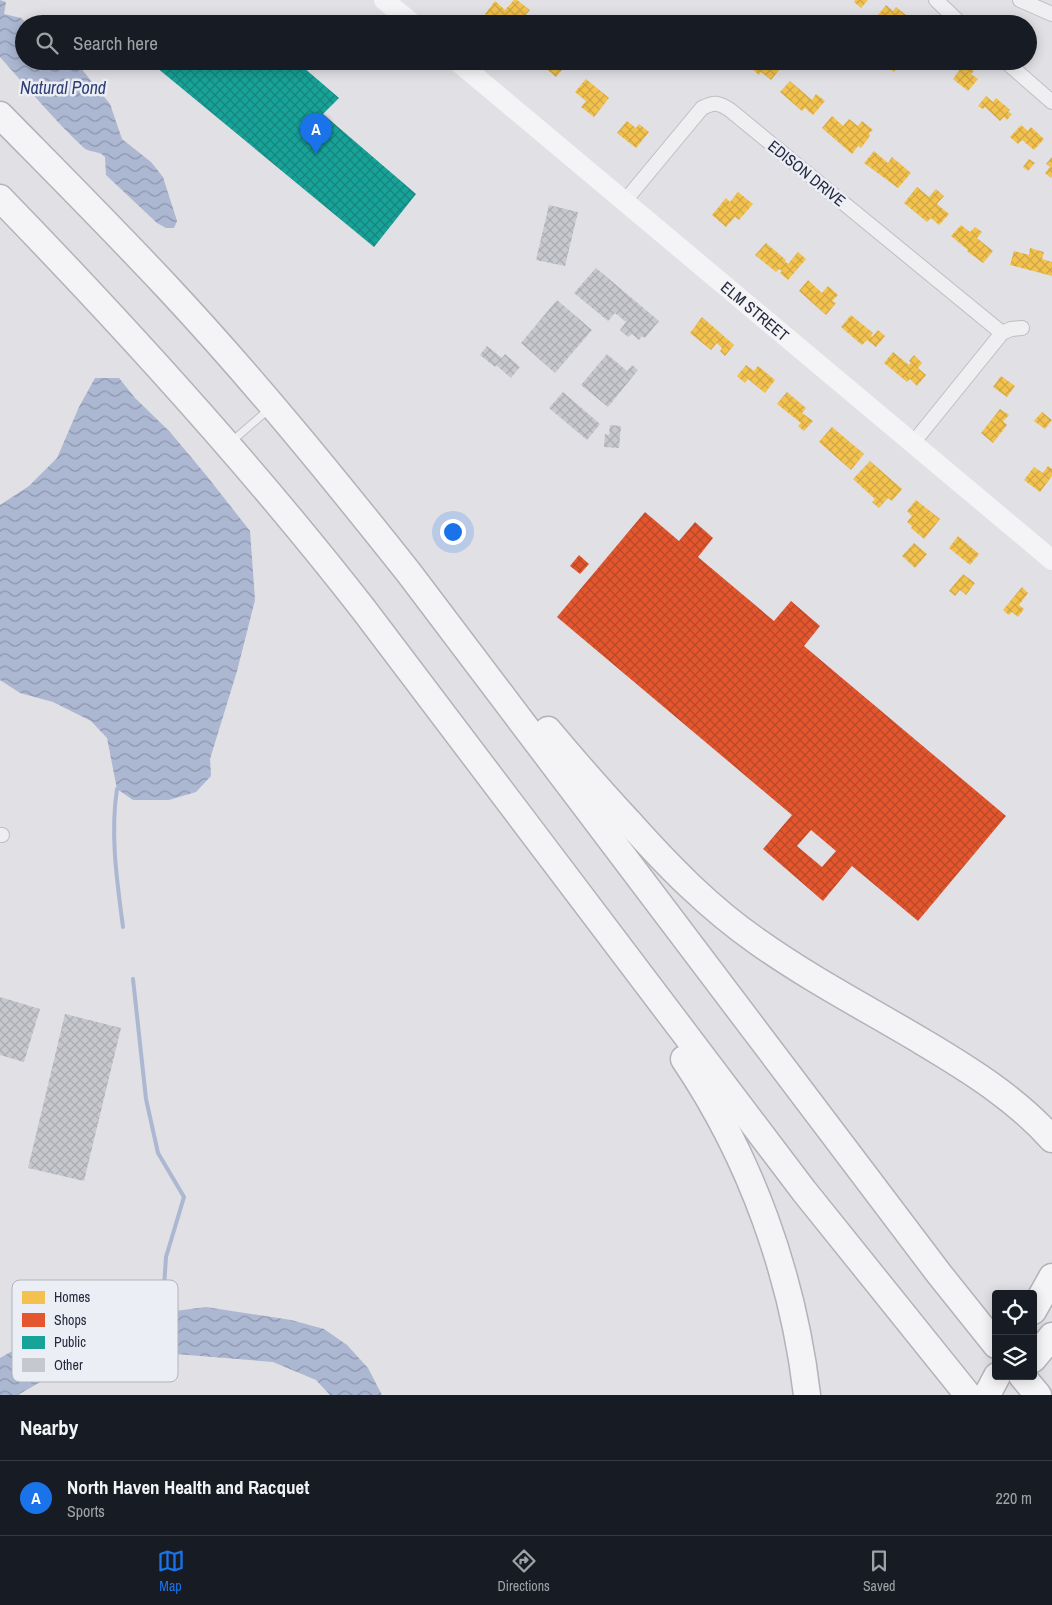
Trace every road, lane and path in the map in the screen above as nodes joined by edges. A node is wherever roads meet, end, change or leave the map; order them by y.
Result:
1 (384, 0) edge
2 (936, 0) edge
3 (1020, 0) edge
4 (1052, 14) edge
5 (402, 15) edge
6 (952, 15) edge
7 (468, 70) edge
8 (1015, 70) edge
9 (1052, 102) edge
10 (0, 115) edge
11 (0, 198) edge
12 (624, 202) junction
13 (1022, 328) dead end
14 (1002, 333) junction
15 (272, 406) junction
16 (229, 444) junction
17 (913, 444) junction
18 (1052, 560) edge
19 (427, 597) junction
20 (623, 953) junction
21 (1052, 1139) edge
22 (1052, 1277) edge
23 (1037, 1304) edge
24 (1052, 1336) edge
25 (992, 1340) edge
26 (1037, 1354) edge
27 (995, 1380) edge
28 (1018, 1380) edge
29 (1025, 1380) edge
30 (807, 1395) edge
31 (968, 1395) edge
32 (987, 1395) edge
33 (1008, 1395) edge
34 (1038, 1395) edge

1 - 5 street
2 - 6 street
3 - 4 street
7 - 12 street, ELM STREET
8 - 9 street
10 - 15 highway
11 - 16 highway
12 - 14 street, EDISON DRIVE
12 - 17 street, ELM STREET
13 - 14 street
14 - 17 street
15 - 16 lane
15 - 19 highway
16 - 20 highway
17 - 18 street, ELM STREET
19 - 21 highway
19 - 25 highway
20 - 30 highway
20 - 31 highway
22 - 23 highway
24 - 26 highway
27 - 32 highway
28 - 33 highway
29 - 34 highway

